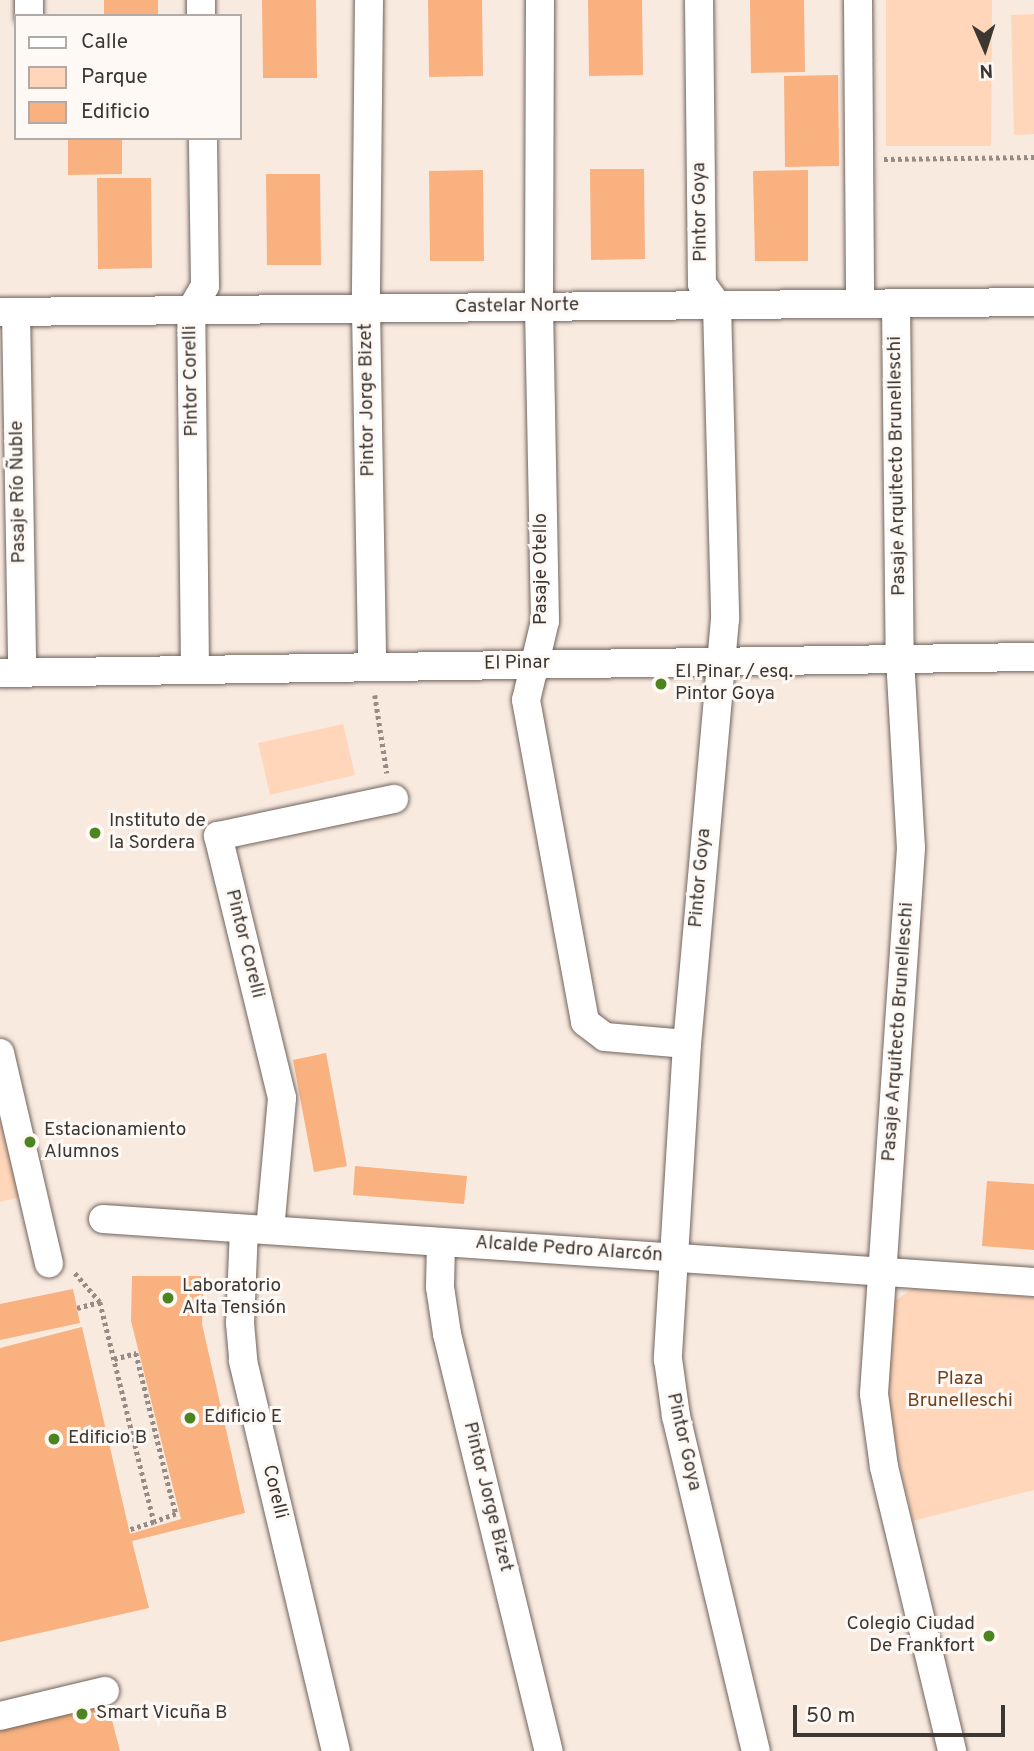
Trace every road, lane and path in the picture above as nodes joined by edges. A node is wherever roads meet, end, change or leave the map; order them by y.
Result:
1 (369, 0) edge
2 (540, 0) edge
3 (699, 0) edge
4 (858, 0) edge
5 (203, 140) edge
6 (1034, 157) edge
7 (859, 160) junction
8 (1034, 302) edge
9 (860, 304) junction
10 (896, 304) junction
11 (717, 305) junction
12 (539, 307) junction
13 (366, 309) junction
14 (191, 310) junction
15 (8, 312) edge
16 (1034, 657) edge
17 (900, 658) junction
18 (720, 660) junction
19 (535, 663) junction
20 (372, 666) junction
21 (195, 670) junction
22 (11, 673) edge
23 (394, 799) joint
24 (687, 1044) junction
25 (0, 1053) edge
26 (103, 1219) dead end
27 (257, 1229) junction
28 (441, 1242) junction
29 (673, 1257) junction
30 (49, 1263) joint
31 (882, 1271) junction
32 (1034, 1282) edge
33 (100, 1302) junction
34 (77, 1308) dead end
35 (114, 1359) junction
36 (154, 1522) junction
37 (130, 1530) dead end
38 (105, 1690) dead end
39 (0, 1716) edge
40 (336, 1751) edge
41 (549, 1751) edge
42 (756, 1751) edge
43 (952, 1751) edge

1 - 13 street, Pintor Jorge Bizet
2 - 12 street, Pasaje Otello
3 - 11 street, Pintor Goya
4 - 7 street
5 - 14 street, Pintor Corelli
6 - 7 path
7 - 9 street
8 - 10 street, Castelar Norte
9 - 10 street, Castelar Norte
9 - 11 street, Castelar Norte
10 - 17 street, Pasaje Arquitecto Brunelleschi
11 - 12 street, Castelar Norte
11 - 18 street, Pintor Goya
12 - 13 street, Castelar Norte
12 - 19 street, Pasaje Otello
13 - 14 street, Castelar Norte
13 - 20 street, Pintor Jorge Bizet
14 - 15 street, Castelar Norte
14 - 21 street, Pintor Corelli
15 - 22 street, Pasaje Río Ñuble
16 - 17 street, El Pinar
17 - 18 street, El Pinar
17 - 31 street, Pasaje Arquitecto Brunelleschi
18 - 19 street, El Pinar
18 - 24 street, Pintor Goya
19 - 20 street, El Pinar
19 - 24 street, Pasaje Otello
20 - 21 street, El Pinar
20 - 23 path
21 - 22 street, El Pinar
23 - 27 street, Pintor Corelli
24 - 29 street, Pintor Goya
25 - 30 street
26 - 27 street, Alcalde Pedro Alarcón
27 - 28 street, Alcalde Pedro Alarcón
27 - 40 street, Corelli
28 - 29 street, Alcalde Pedro Alarcón
28 - 41 street, Pintor Jorge Bizet
29 - 31 street, Alcalde Pedro Alarcón
29 - 42 street, Pintor Goya
30 - 33 path
31 - 32 street, Alcalde Pedro Alarcón
31 - 43 street, Pasaje Arquitecto Brunelleschi
33 - 34 path
33 - 35 path
35 - 36 path
35 - 36 path
36 - 37 path
38 - 39 street

